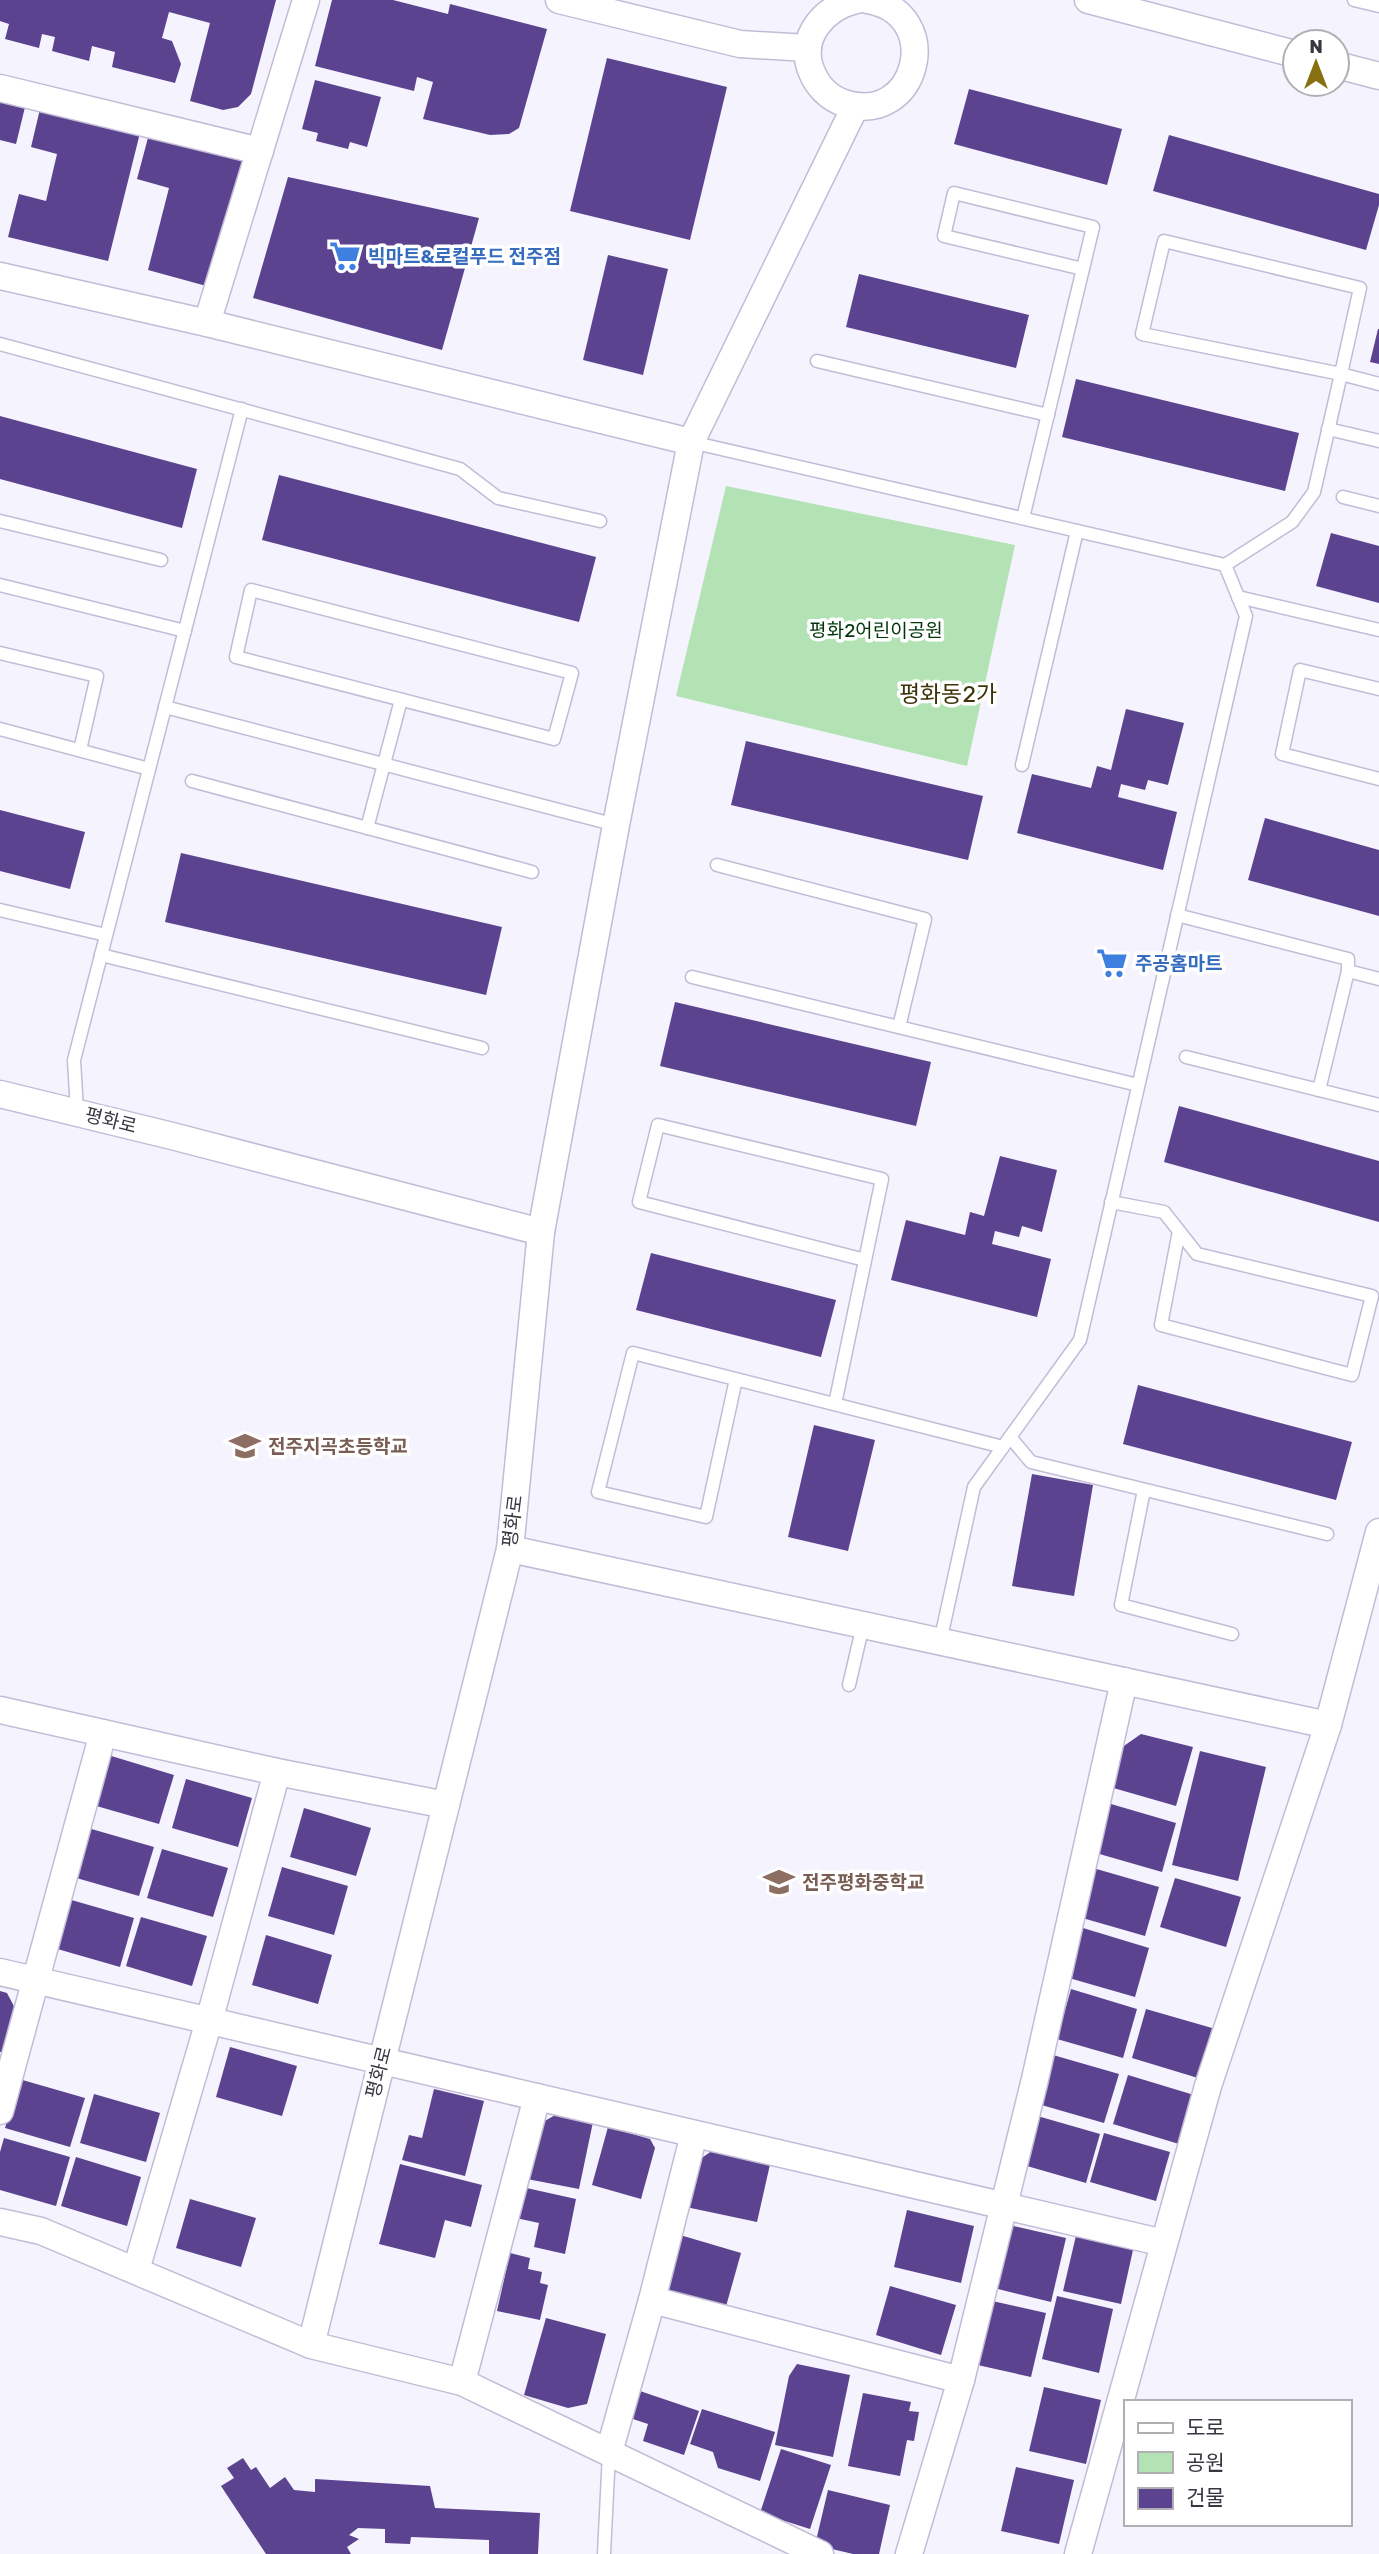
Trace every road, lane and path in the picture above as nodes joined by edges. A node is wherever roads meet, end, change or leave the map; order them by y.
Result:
1 (306, 0) edge
2 (559, 0) edge
3 (856, 0) edge
4 (867, 0) edge
5 (1088, 0) edge
6 (1354, 0) edge
7 (900, 6) edge
8 (1379, 6) edge
9 (808, 48) junction
10 (1281, 50) edge
11 (1351, 69) edge
12 (1379, 76) edge
13 (0, 88) edge
14 (855, 107) junction
15 (260, 151) junction
16 (1083, 269) junction
17 (0, 276) edge
18 (208, 323) junction
19 (0, 344) edge
20 (817, 361) dead end
21 (1340, 374) junction
22 (1379, 384) edge
23 (242, 410) junction
24 (1048, 415) junction
25 (1328, 429) junction
26 (1379, 441) edge
27 (691, 442) junction
28 (1343, 497) dead end
29 (1379, 506) edge
30 (1023, 518) junction
31 (0, 521) edge
32 (600, 521) dead end
33 (1077, 531) junction
34 (161, 560) dead end
35 (1225, 565) junction
36 (0, 584) edge
37 (1238, 597) junction
38 (1379, 630) edge
39 (185, 631) junction
40 (0, 653) edge
41 (1379, 689) edge
42 (401, 700) junction
43 (165, 707) junction
44 (0, 729) edge
45 (79, 750) junction
46 (384, 765) junction
47 (1022, 765) dead end
48 (149, 769) junction
49 (1379, 779) edge
50 (192, 782) dead end
51 (615, 825) junction
52 (367, 828) junction
53 (717, 865) dead end
54 (532, 872) dead end
55 (0, 910) edge
56 (1177, 915) junction
57 (106, 935) junction
58 (101, 956) junction
59 (1348, 971) junction
60 (692, 977) dead end
61 (1379, 979) edge
62 (900, 1027) junction
63 (482, 1048) dead end
64 (1186, 1057) dead end
65 (1138, 1085) junction
66 (1319, 1090) junction
67 (0, 1094) edge
68 (1379, 1105) edge
69 (78, 1111) junction
70 (1111, 1202) junction
71 (1179, 1231) junction
72 (541, 1233) junction
73 (865, 1260) junction
74 (736, 1379) junction
75 (835, 1404) junction
76 (1006, 1442) junction
77 (1144, 1490) junction
78 (1379, 1531) edge
79 (1327, 1534) dead end
80 (510, 1549) junction
81 (863, 1625) junction
82 (1232, 1634) dead end
83 (940, 1642) junction
84 (1124, 1681) junction
85 (849, 1685) dead end
86 (0, 1710) edge
87 (1328, 1725) junction
88 (103, 1733) junction
89 (277, 1772) junction
90 (446, 1805) junction
91 (0, 1972) edge
92 (35, 1980) junction
93 (209, 2021) junction
94 (380, 2061) junction
95 (537, 2096) junction
96 (0, 2111) edge
97 (694, 2134) junction
98 (1004, 2205) junction
99 (0, 2222) edge
100 (1164, 2243) junction
101 (136, 2270) junction
102 (652, 2300) junction
103 (311, 2346) junction
104 (961, 2380) junction
105 (462, 2382) junction
106 (609, 2452) junction
107 (604, 2554) edge
108 (820, 2554) edge
109 (909, 2554) edge
110 (1078, 2554) edge

1 - 15 street
2 - 9 street
3 - 9 street
4 - 7 street
5 - 10 street
6 - 8 lane
7 - 14 street
9 - 14 street
11 - 12 street
13 - 15 street
14 - 27 street
15 - 18 street
16 - 16 lane
16 - 24 lane
17 - 18 street
18 - 27 street
19 - 23 lane
20 - 24 lane
21 - 21 lane
21 - 22 lane
21 - 25 lane
23 - 32 lane
23 - 39 lane
24 - 30 lane
25 - 26 lane
25 - 35 lane
27 - 30 lane
27 - 51 street
28 - 29 lane
30 - 33 lane
31 - 34 lane
33 - 35 lane
33 - 47 lane
35 - 37 lane
36 - 39 lane
37 - 38 lane
37 - 56 lane
39 - 43 lane
40 - 45 lane
41 - 49 lane
42 - 42 lane
42 - 46 lane
43 - 46 lane
43 - 48 lane
44 - 45 lane
45 - 48 lane
46 - 51 lane
46 - 52 lane
48 - 57 lane
50 - 52 lane
51 - 72 street
52 - 54 lane
53 - 62 lane
55 - 57 lane
56 - 59 lane
56 - 65 lane
57 - 58 lane
58 - 63 lane
58 - 69 lane
59 - 61 lane
59 - 66 lane
60 - 62 lane
62 - 65 lane
64 - 66 lane
65 - 70 lane
66 - 68 lane
67 - 69 street, 평화로
69 - 72 street, 평화로
70 - 71 lane
70 - 76 lane
71 - 71 lane
72 - 80 street, 평화로
73 - 73 lane
73 - 75 lane
74 - 74 lane
74 - 75 lane
75 - 76 lane
76 - 77 lane
76 - 83 lane
77 - 79 lane
77 - 82 lane
78 - 87 street
80 - 81 street
80 - 90 street, 평화로
81 - 83 street
81 - 85 lane
83 - 84 street
84 - 87 street
84 - 98 street
86 - 88 street
87 - 100 street
88 - 89 street
88 - 92 street
89 - 90 street
89 - 93 street
90 - 94 street, 평화로
91 - 92 street
92 - 93 street
92 - 96 street
93 - 94 street
93 - 101 street
94 - 95 street
94 - 103 street, 평화로
95 - 97 street
95 - 105 street
97 - 98 street
97 - 102 street
98 - 100 street
98 - 104 street
99 - 101 street
100 - 110 street
101 - 103 street
102 - 104 street
102 - 106 street
103 - 105 street
104 - 109 street
105 - 106 street
106 - 107 lane
106 - 108 street

